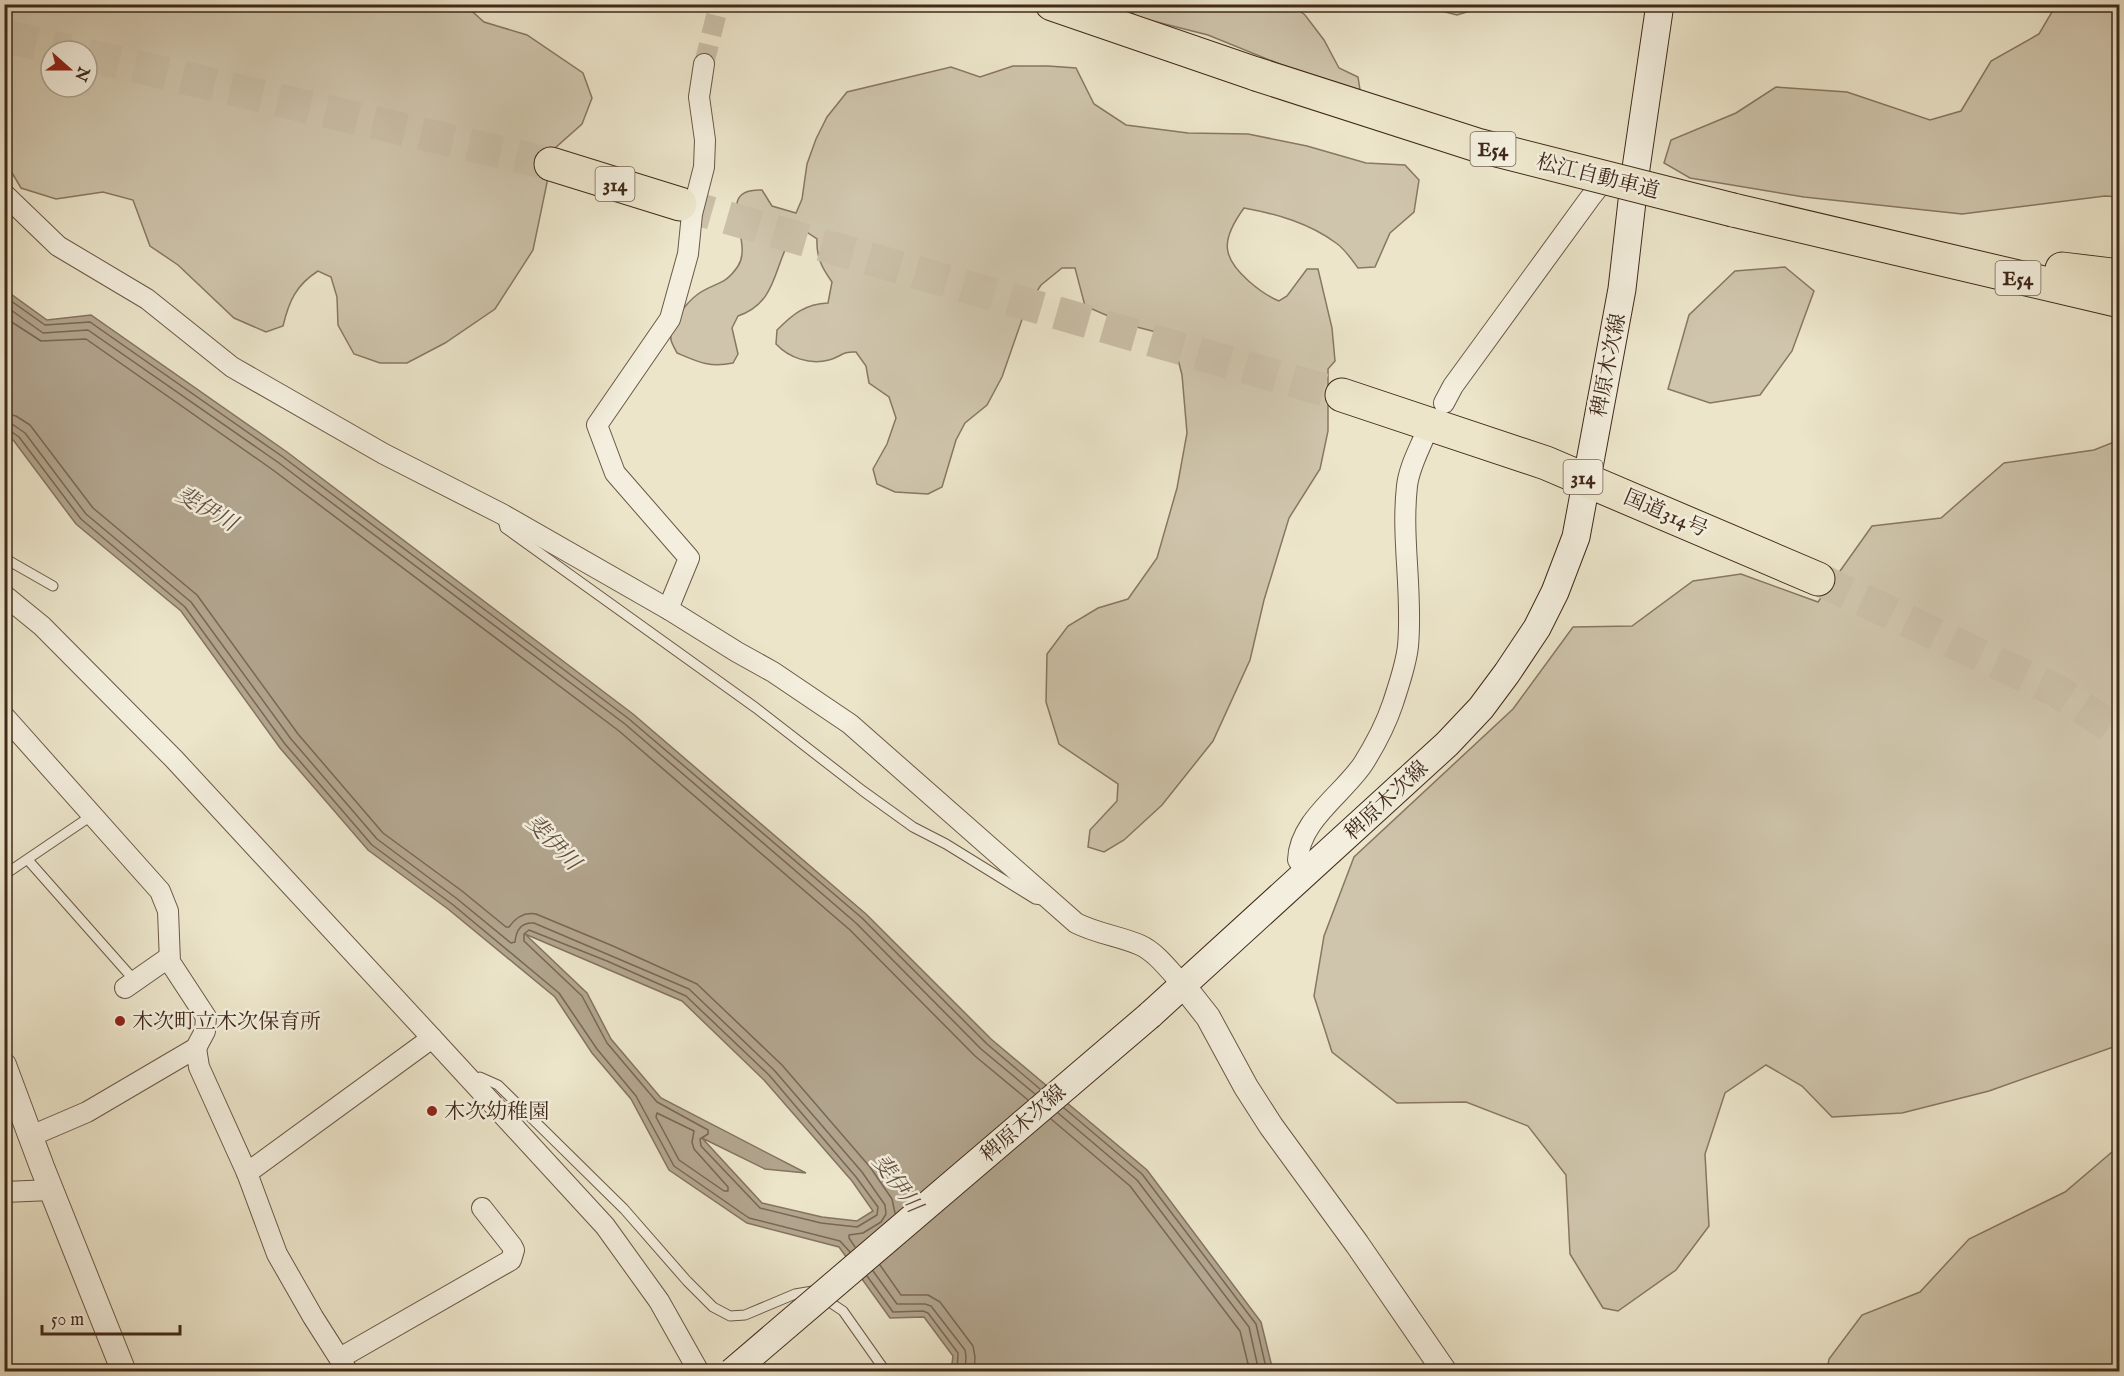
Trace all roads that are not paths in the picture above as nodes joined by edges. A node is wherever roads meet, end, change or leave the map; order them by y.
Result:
1 (1052, 4) edge
2 (1660, 4) edge
3 (704, 64) tunnel mouth
4 (551, 164) tunnel mouth
5 (1635, 175) junction
6 (4, 194) edge
7 (680, 204) tunnel mouth
8 (1917, 253) junction
9 (2120, 276) edge
10 (2028, 281) junction
11 (2120, 301) edge
12 (2120, 310) edge
13 (1342, 395) tunnel mouth
14 (1444, 403) dead end
15 (1425, 435) dead end
16 (1588, 479) junction
17 (502, 514) junction
18 (4, 558) edge
19 (1818, 579) tunnel mouth
20 (53, 586) dead end
21 (4, 596) edge
22 (668, 609) junction
23 (4, 716) edge
24 (94, 814) junction
25 (28, 860) junction
26 (1307, 872) junction
27 (4, 874) edge
28 (1048, 898) junction
29 (168, 958) junction
30 (130, 984) joint
31 (1182, 984) junction
32 (432, 1038) junction
33 (196, 1048) junction
34 (4, 1065) edge
35 (472, 1081) junction
36 (31, 1136) junction
37 (247, 1173) junction
38 (51, 1190) junction
39 (4, 1192) edge
40 (482, 1208) dead end
41 (344, 1365) edge
42 (124, 1371) edge
43 (699, 1371) edge
44 (732, 1371) edge
45 (886, 1371) edge
46 (1445, 1371) edge

1 - 8 highway, 松江自動車道 / E54, bridge
2 - 5 main road, 稗原木次線
3 - 22 street
4 - 7 highway, 314
5 - 14 street
5 - 16 main road, 稗原木次線
6 - 17 street
8 - 9 highway
8 - 10 highway, 松江自動車道 / E54
10 - 11 highway, 松江自動車道 / E54
10 - 12 highway
13 - 16 highway, 国道314号 / 314
15 - 26 street
16 - 19 highway, 国道314号 / 314
16 - 26 main road, 稗原木次線
17 - 22 street
17 - 28 lane
18 - 20 lane
21 - 32 street
22 - 28 street
23 - 24 street
24 - 25 lane
24 - 29 street
25 - 27 lane
25 - 30 lane
26 - 31 main road, 稗原木次線
28 - 31 street
29 - 30 street
29 - 33 street
31 - 44 main road, 稗原木次線, bridge
31 - 46 street
32 - 35 street
32 - 37 street
33 - 36 street
33 - 37 street
34 - 36 street
35 - 43 street
35 - 45 lane
36 - 38 street
37 - 41 street
38 - 39 street
38 - 42 street
40 - 41 street

